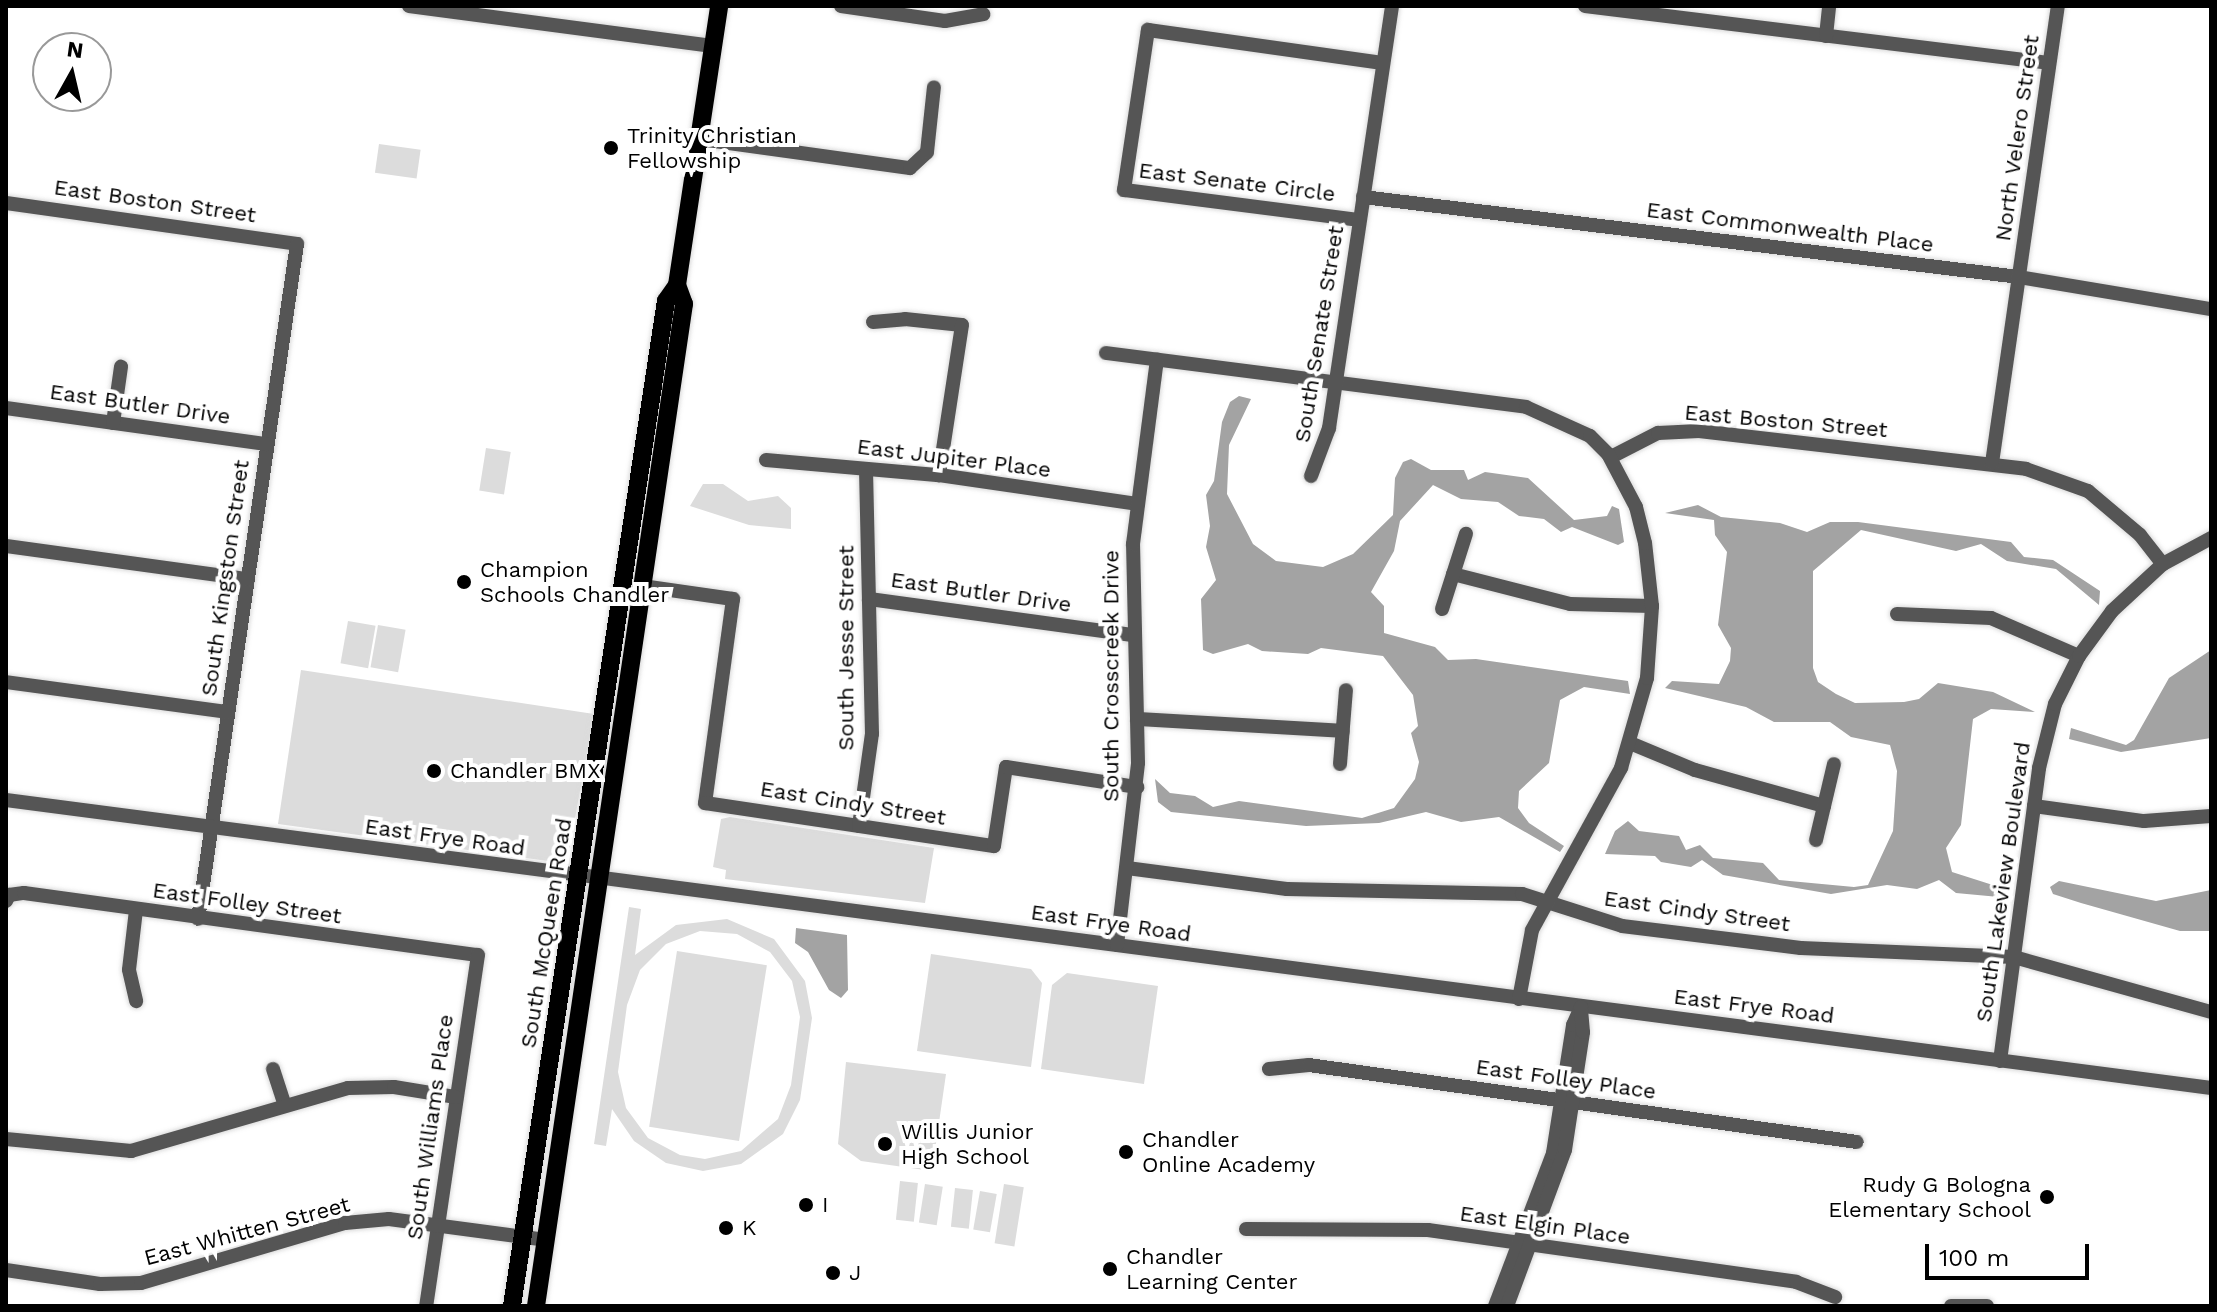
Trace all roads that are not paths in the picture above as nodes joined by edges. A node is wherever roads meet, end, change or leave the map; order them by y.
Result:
1 (409, 6) edge
2 (719, 6) edge
3 (841, 6) edge
4 (1392, 6) edge
5 (1585, 6) edge
6 (1829, 6) edge
7 (2058, 6) edge
8 (1606, 7) edge
9 (983, 14) dead end
10 (1826, 36) junction
11 (714, 46) junction
12 (1383, 63) junction
13 (2049, 63) junction
14 (934, 87) dead end
15 (700, 139) junction
16 (1363, 197) junction
17 (6, 203) edge
18 (1359, 220) junction
19 (297, 244) joint
20 (2019, 277) junction
21 (2211, 309) edge
22 (873, 322) dead end
23 (1106, 353) dead end
24 (1157, 360) junction
25 (121, 367) dead end
26 (1335, 384) junction
27 (6, 408) edge
28 (113, 423) junction
29 (267, 444) junction
30 (1608, 454) junction
31 (766, 460) dead end
32 (1992, 463) junction
33 (866, 469) junction
34 (939, 475) junction
35 (1311, 476) dead end
36 (1137, 504) junction
37 (1466, 534) dead end
38 (2211, 538) edge
39 (6, 546) edge
40 (2163, 564) junction
41 (1453, 574) junction
42 (248, 579) junction
43 (634, 584) junction
44 (869, 599) junction
45 (1652, 606) junction
46 (1442, 609) dead end
47 (1897, 614) dead end
48 (1133, 635) junction
49 (2079, 656) junction
50 (6, 682) edge
51 (1346, 690) dead end
52 (227, 712) junction
53 (1137, 719) junction
54 (1343, 731) junction
55 (1630, 743) junction
56 (1340, 764) dead end
57 (1834, 764) dead end
58 (1137, 787) junction
59 (6, 800) edge
60 (1824, 806) junction
61 (2034, 806) junction
62 (2211, 816) edge
63 (859, 826) junction
64 (210, 828) junction
65 (1816, 840) dead end
66 (1127, 868) junction
67 (579, 878) junction
68 (598, 879) junction
69 (8, 898) edge
70 (1546, 901) junction
71 (136, 910) junction
72 (198, 919) junction
73 (1117, 945) junction
74 (478, 955) joint
75 (2014, 957) junction
76 (1519, 999) junction
77 (136, 1001) dead end
78 (1581, 1007) junction
79 (2211, 1012) edge
80 (2000, 1061) junction
81 (273, 1069) dead end
82 (1269, 1069) dead end
83 (2211, 1088) edge
84 (456, 1097) junction
85 (1568, 1102) junction
86 (284, 1103) junction
87 (6, 1139) edge
88 (1857, 1142) dead end
89 (438, 1224) junction
90 (1246, 1229) dead end
91 (523, 1237) junction
92 (546, 1240) junction
93 (1526, 1244) junction
94 (6, 1270) edge
95 (1835, 1297) dead end
96 (426, 1306) edge
97 (512, 1306) edge
98 (536, 1306) edge
99 (1495, 1306) edge
100 (1507, 1306) edge
101 (1951, 1306) edge
102 (1987, 1306) edge

1 - 11 street
2 - 11 main road, South McQueen Road
3 - 9 street
4 - 12 street, South Senate Street
5 - 8 street
6 - 10 street
7 - 13 street, North Velero Street
8 - 10 street
10 - 13 street
11 - 15 main road, South McQueen Road
12 - 16 street, South Senate Street
12 - 18 street, East Senate Circle
13 - 20 street, North Velero Street
14 - 15 street
15 - 43 main road, South McQueen Road
16 - 18 street, South Senate Street
16 - 20 street, East Commonwealth Place
17 - 19 street, East Boston Street
18 - 26 street, South Senate Street
19 - 29 street, South Kingston Street
20 - 21 street, East Commonwealth Place
20 - 32 street, North Velero Street
22 - 34 street
23 - 24 street
24 - 26 street
24 - 36 street, South Crosscreek Drive
25 - 28 street
26 - 30 street
26 - 35 street, South Senate Street
27 - 28 street, East Butler Drive
28 - 29 street, East Butler Drive
29 - 42 street, South Kingston Street
30 - 32 street, East Boston Street
30 - 45 street
31 - 33 street, East Jupiter Place
32 - 40 street, East Boston Street
33 - 34 street, East Jupiter Place
33 - 44 street, South Jesse Street
34 - 36 street, East Jupiter Place
36 - 48 street, South Crosscreek Drive
37 - 41 street
38 - 40 street, South Lakeview Boulevard
39 - 42 street
40 - 49 street, South Lakeview Boulevard
41 - 45 street
41 - 46 street
42 - 52 street, South Kingston Street
43 - 63 street, East Cindy Street
43 - 67 main road, South McQueen Road
43 - 68 main road, South McQueen Road
44 - 48 street, East Butler Drive
44 - 63 street, South Jesse Street
45 - 55 street
47 - 49 street
48 - 53 street, South Crosscreek Drive
49 - 61 street, South Lakeview Boulevard
50 - 52 street
51 - 54 street
52 - 64 street, South Kingston Street
53 - 54 street
53 - 58 street, South Crosscreek Drive
54 - 56 street
55 - 60 street
55 - 70 street
57 - 60 street
58 - 63 street, East Cindy Street
58 - 66 street, South Crosscreek Drive
59 - 64 street, East Frye Road
60 - 65 street
61 - 62 street
61 - 75 street, South Lakeview Boulevard
64 - 67 street, East Frye Road
64 - 72 street, South Kingston Street
66 - 70 street, East Cindy Street
66 - 73 street, South Crosscreek Drive
67 - 68 street, East Frye Road
67 - 91 main road, South McQueen Road
68 - 73 street, East Frye Road
68 - 92 main road, South McQueen Road
69 - 71 street, East Folley Street
70 - 75 street, East Cindy Street
70 - 76 street
71 - 72 street, East Folley Street
71 - 77 street
72 - 74 street, East Folley Street
73 - 76 street, East Frye Road
74 - 84 street, South Williams Place
75 - 79 street, East Cindy Street
75 - 80 street, South Lakeview Boulevard
76 - 78 street, East Frye Road
78 - 80 street, East Frye Road
78 - 85 street
80 - 83 street, East Frye Road
81 - 86 street
82 - 85 street, East Folley Place
84 - 86 street
84 - 89 street, South Williams Place
85 - 88 street, East Folley Place
85 - 93 street
86 - 87 street
89 - 91 street, East Whitten Street
89 - 94 street, East Whitten Street
89 - 96 street, South Williams Place
90 - 93 street, East Elgin Place
91 - 92 street, East Whitten Street
91 - 97 main road, South McQueen Road
92 - 98 main road, South McQueen Road
93 - 95 street, East Elgin Place
93 - 99 street
93 - 100 street
101 - 102 street

